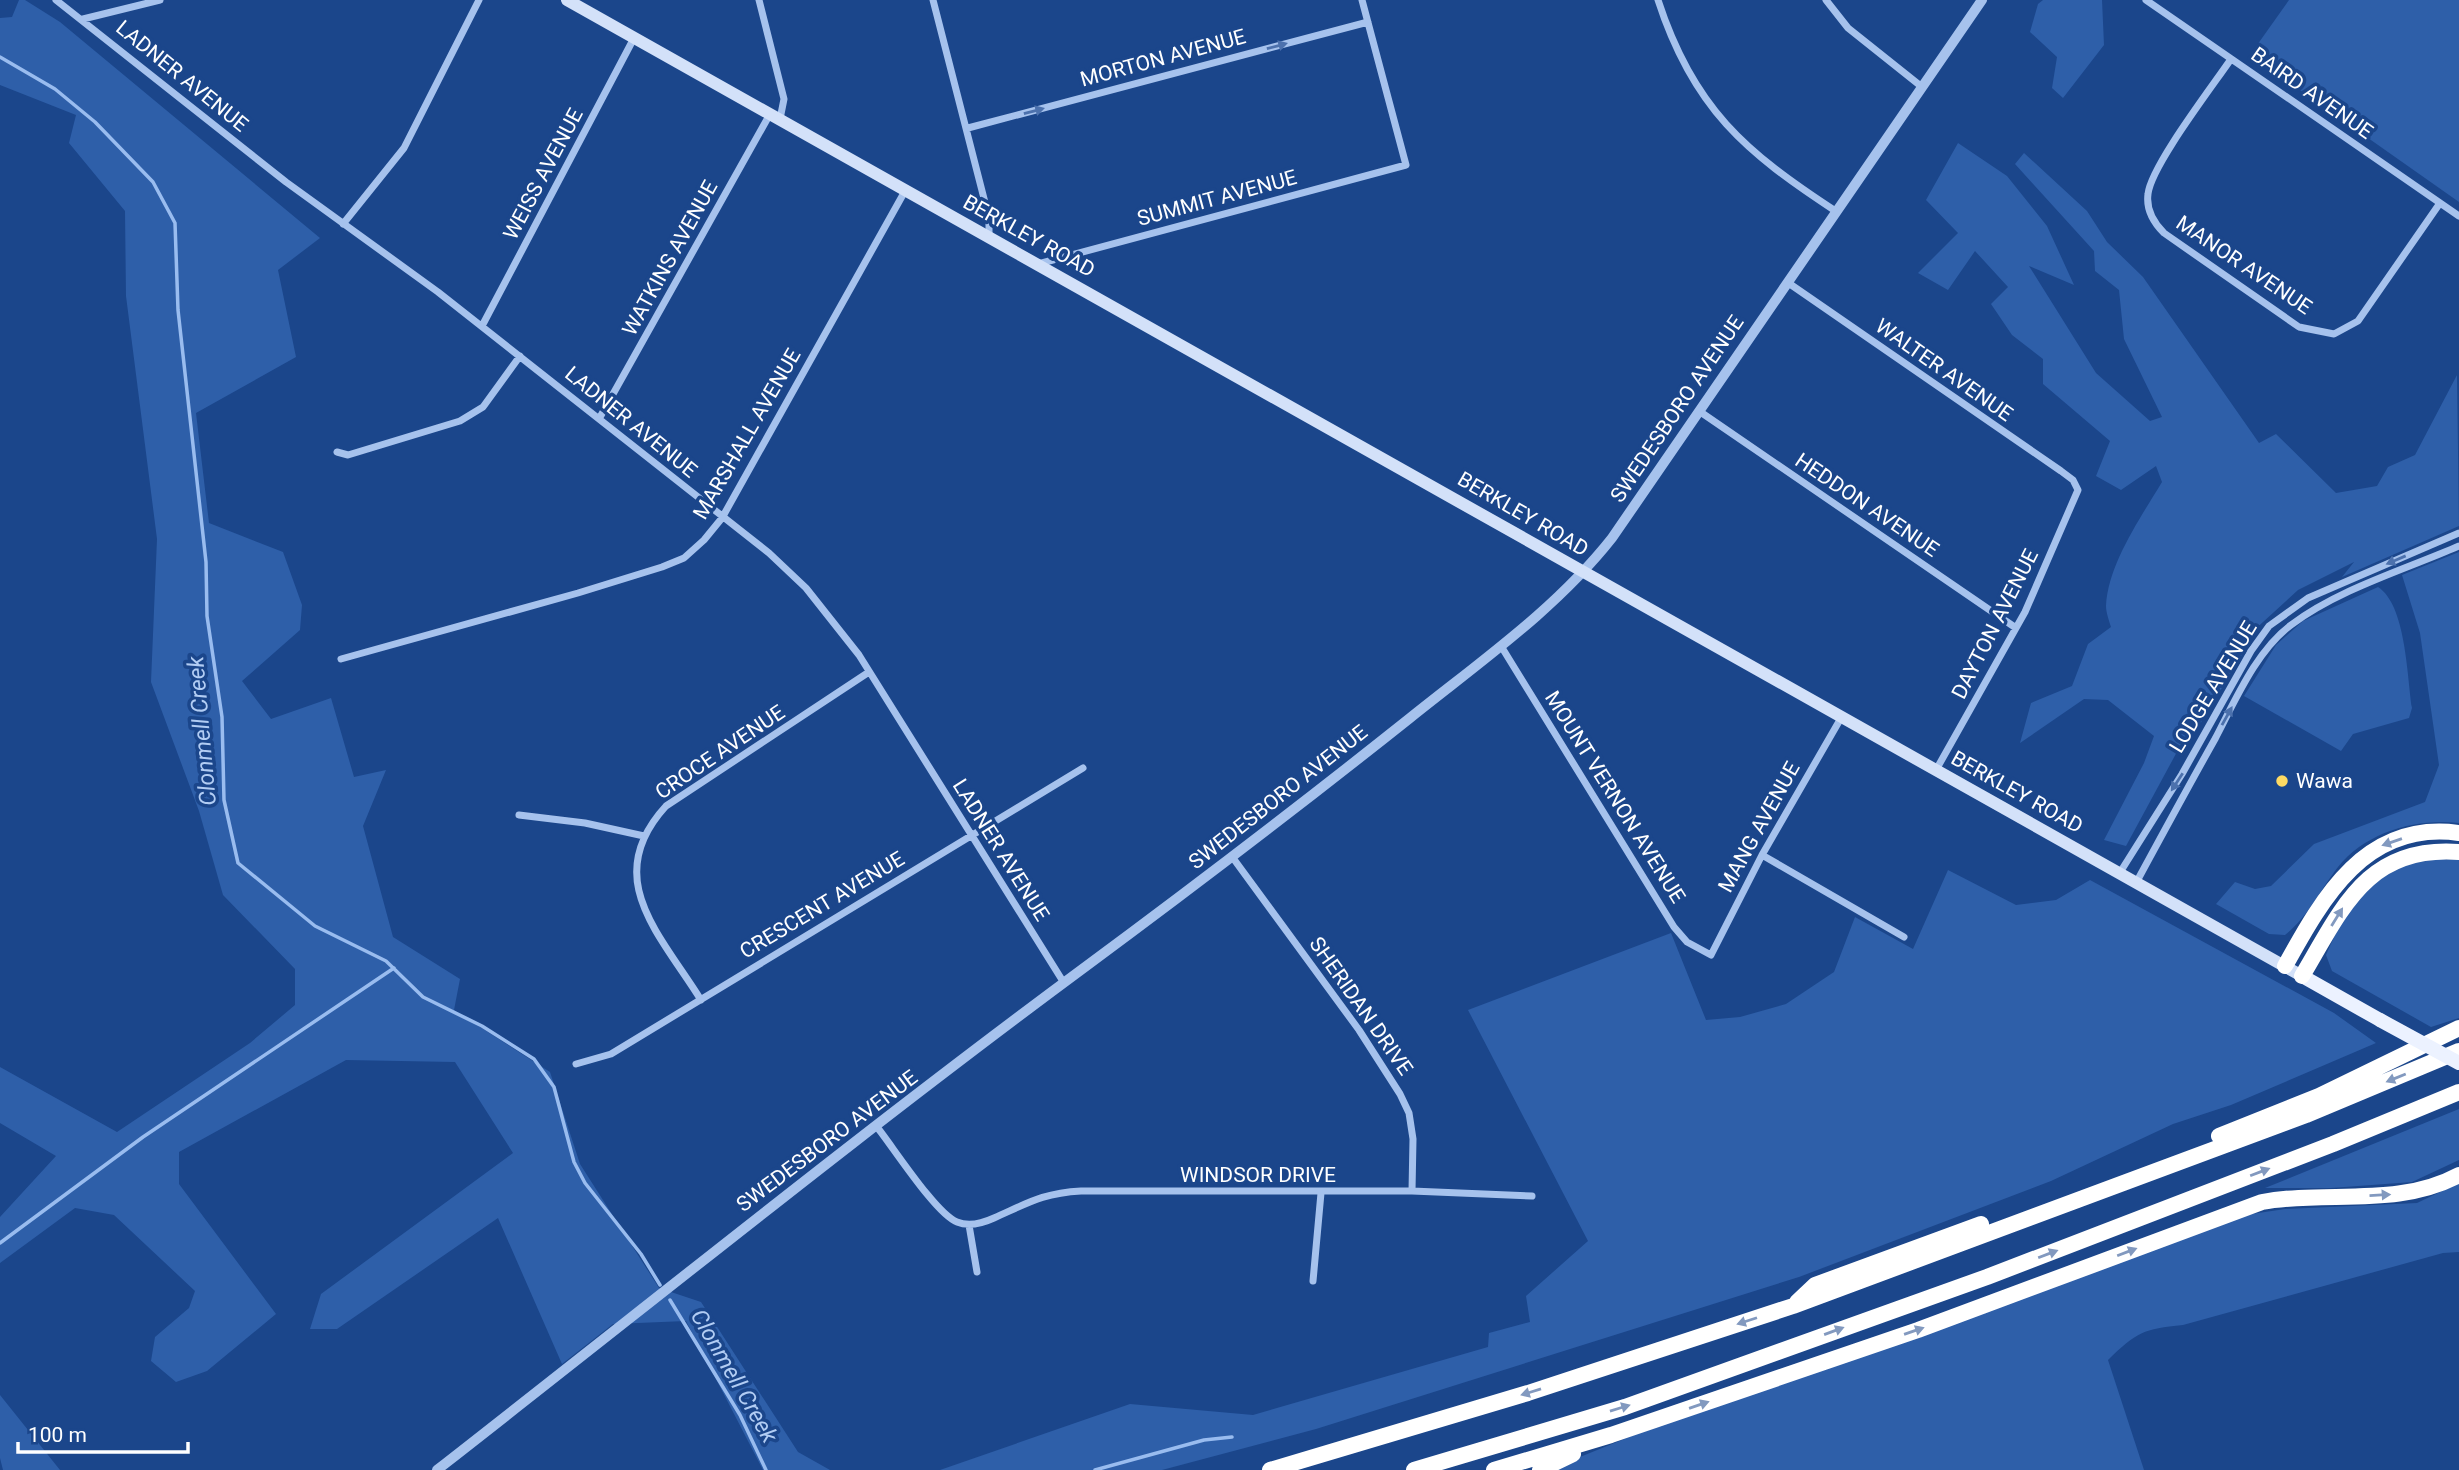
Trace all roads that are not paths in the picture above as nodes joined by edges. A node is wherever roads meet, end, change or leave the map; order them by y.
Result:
1 (56, 0) edge
2 (160, 0) edge
3 (480, 0) edge
4 (567, 0) edge
5 (759, 0) edge
6 (933, 0) edge
7 (1364, 0) edge
8 (1658, 0) edge
9 (1826, 0) edge
10 (1982, 0) edge
11 (2146, 0) edge
12 (83, 19) junction
13 (1368, 22) junction
14 (634, 38) junction
15 (2231, 59) junction
16 (1922, 87) junction
17 (775, 117) junction
18 (968, 128) junction
19 (905, 191) junction
20 (2440, 202) junction
21 (1837, 212) junction
22 (2459, 216) edge
23 (344, 224) junction
24 (989, 237) junction
25 (1036, 265) junction
26 (1787, 282) junction
27 (482, 326) junction
28 (520, 356) junction
29 (1699, 411) junction
30 (599, 419) junction
31 (337, 452) dead end
32 (2078, 490) joint
33 (722, 518) junction
34 (2459, 533) edge
35 (2459, 546) edge
36 (1584, 573) junction
37 (2016, 628) junction
38 (1501, 646) junction
39 (341, 659) dead end
40 (869, 672) junction
41 (1841, 718) junction
42 (1083, 768) dead end
43 (1936, 771) junction
44 (519, 815) dead end
45 (2459, 833) edge
46 (971, 835) junction
47 (644, 836) junction
48 (2459, 852) edge
49 (1762, 855) junction
50 (1233, 858) junction
51 (2119, 874) junction
52 (2135, 884) junction
53 (1904, 937) dead end
54 (1711, 956) joint
55 (2286, 966) junction
56 (2302, 976) junction
57 (1064, 983) junction
58 (701, 1000) junction
59 (2459, 1028) edge
60 (2459, 1051) edge
61 (2459, 1063) edge
62 (576, 1064) dead end
63 (2459, 1091) edge
64 (877, 1127) junction
65 (2459, 1175) edge
66 (1412, 1191) junction
67 (1321, 1193) junction
68 (1532, 1196) dead end
69 (969, 1225) junction
70 (977, 1272) dead end
71 (1313, 1281) dead end
72 (1793, 1306) junction
73 (1611, 1434) junction
74 (437, 1470) edge
75 (1270, 1470) edge
76 (1414, 1470) edge
77 (1494, 1470) edge
78 (1540, 1470) edge

1 - 12 street, LADNER AVENUE
2 - 12 street
3 - 23 street
4 - 14 main road, BERKLEY ROAD
5 - 17 street
6 - 18 street
7 - 13 street
8 - 21 street
9 - 16 street
10 - 16 street, SWEDESBORO AVENUE
11 - 15 street, BAIRD AVENUE
12 - 23 street, LADNER AVENUE
18 -> 13 street, MORTON AVENUE
13 - 25 street, SUMMIT AVENUE
14 - 17 main road, BERKLEY ROAD
14 - 27 street, WEISS AVENUE
15 - 20 street, BAIRD AVENUE
15 - 20 street, MANOR AVENUE
16 - 21 street, SWEDESBORO AVENUE
17 - 19 main road, BERKLEY ROAD
17 - 30 street, WATKINS AVENUE
18 - 24 street
19 - 24 main road, BERKLEY ROAD
19 - 33 street, MARSHALL AVENUE
20 - 22 street, BAIRD AVENUE
21 - 26 street, SWEDESBORO AVENUE
23 - 27 street, LADNER AVENUE
24 - 25 main road, BERKLEY ROAD
25 - 36 main road, BERKLEY ROAD
26 - 29 street, SWEDESBORO AVENUE
26 - 32 street, WALTER AVENUE
27 - 28 street, LADNER AVENUE
28 - 30 street, LADNER AVENUE
28 - 31 street
29 - 36 street, SWEDESBORO AVENUE
29 - 37 street, HEDDON AVENUE
30 - 33 street, LADNER AVENUE
32 - 37 street, DAYTON AVENUE
33 - 39 street, MARSHALL AVENUE
33 - 40 street, LADNER AVENUE
34 -> 51 street, LODGE AVENUE
52 -> 35 street, LODGE AVENUE
36 - 38 street, SWEDESBORO AVENUE
36 - 41 main road, BERKLEY ROAD
37 - 43 street, DAYTON AVENUE
38 - 50 street, SWEDESBORO AVENUE
38 - 54 street, MOUNT VERNON AVENUE
40 - 46 street, LADNER AVENUE
40 - 47 street, CROCE AVENUE
41 - 43 main road, BERKLEY ROAD
41 - 49 street, MANG AVENUE
42 - 46 street, CRESCENT AVENUE
43 - 51 main road, BERKLEY ROAD
44 - 47 street
45 -> 55 highway
46 - 57 street, LADNER AVENUE
46 - 58 street, CRESCENT AVENUE
47 - 58 street, CROCE AVENUE
56 -> 48 highway
49 - 53 street
49 - 54 street, MANG AVENUE
50 - 57 street, SWEDESBORO AVENUE
50 - 66 street, SHERIDAN DRIVE
51 - 52 main road, BERKLEY ROAD
52 - 55 main road, BERKLEY ROAD
55 - 56 main road, BERKLEY ROAD
56 - 61 main road, BERKLEY ROAD, bridge
57 - 64 street, SWEDESBORO AVENUE
58 - 62 street, CRESCENT AVENUE
59 - 72 highway
60 -> 72 highway
76 -> 63 highway
64 - 69 street
64 - 74 street, SWEDESBORO AVENUE
73 -> 65 highway
66 - 67 street, WINDSOR DRIVE
66 - 68 street, WINDSOR DRIVE
67 - 69 street, WINDSOR DRIVE
67 - 71 street
69 - 70 street
72 -> 75 highway
73 - 77 highway
73 - 78 highway

